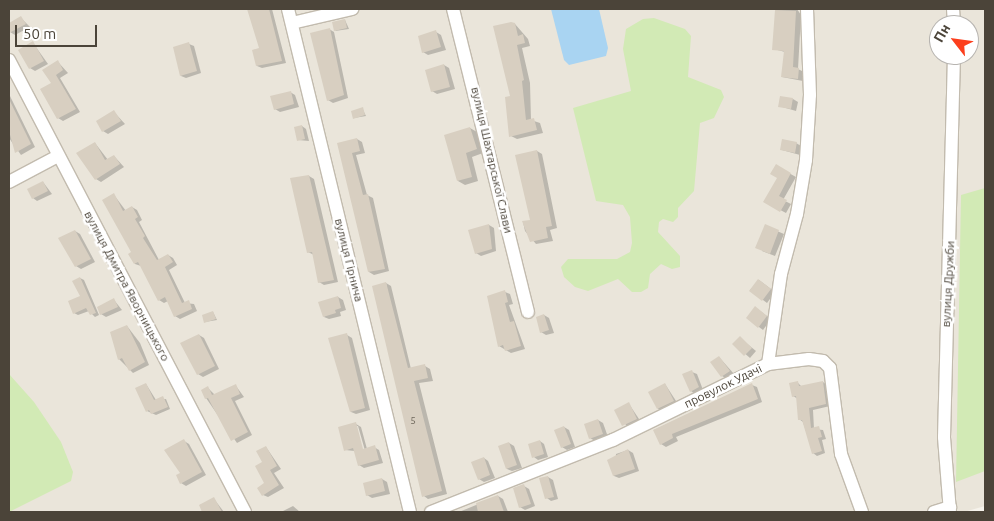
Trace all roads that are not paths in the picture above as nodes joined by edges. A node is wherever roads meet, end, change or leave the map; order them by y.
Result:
1 (288, 9) edge
2 (352, 9) edge
3 (453, 9) edge
4 (807, 9) edge
5 (292, 23) junction
6 (9, 60) edge
7 (954, 65) edge
8 (58, 156) junction
9 (9, 182) edge
10 (528, 312) dead end
11 (768, 364) junction
12 (950, 510) edge
13 (245, 512) edge
14 (410, 512) edge
15 (431, 512) edge
16 (862, 512) edge
17 (934, 512) edge

1 - 5 street, вулиця Гірнича
2 - 5 street
3 - 10 street, вулиця Шахтарської Слави
4 - 11 street, провулок Удачі
5 - 14 street, вулиця Гірнича
6 - 8 street, вулиця Дмитра Яворницького
7 - 12 street, вулиця Дружби
8 - 9 street
8 - 13 street, вулиця Дмитра Яворницького
11 - 15 street, провулок Удачі
11 - 16 street
12 - 17 street

